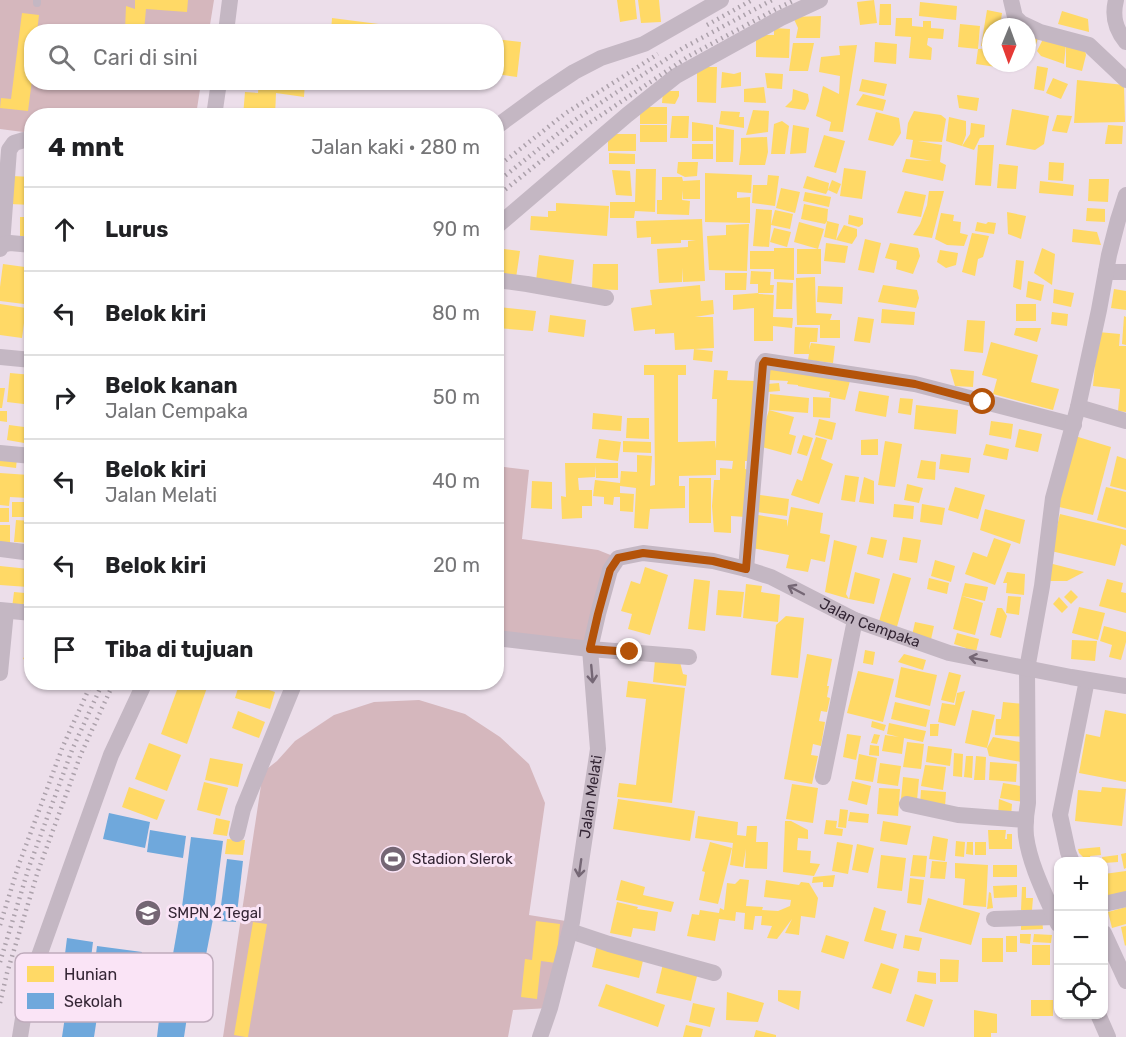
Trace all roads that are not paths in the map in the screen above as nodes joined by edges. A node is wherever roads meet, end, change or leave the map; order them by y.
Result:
1 (230, 0) edge
2 (721, 0) edge
3 (820, 0) edge
4 (1011, 0) edge
5 (1116, 0) edge
6 (227, 24) edge
7 (1126, 42) edge
8 (1122, 70) edge
9 (218, 90) edge
10 (215, 108) edge
11 (504, 121) edge
12 (24, 140) edge
13 (1126, 195) edge
14 (504, 220) edge
15 (24, 244) edge
16 (1, 247) edge
17 (1106, 272) junction
18 (1126, 272) edge
19 (504, 281) edge
20 (606, 298) dead end
21 (0, 357) edge
22 (24, 359) edge
23 (1078, 407) junction
24 (1126, 421) edge
25 (1074, 425) junction
26 (0, 453) edge
27 (24, 455) edge
28 (0, 549) edge
29 (24, 551) edge
30 (618, 558) joint
31 (746, 569) junction
32 (3, 611) edge
33 (24, 612) edge
34 (855, 620) junction
35 (504, 639) edge
36 (590, 649) junction
37 (689, 657) dead end
38 (1031, 669) junction
39 (0, 673) edge
40 (1079, 678) junction
41 (1126, 686) edge
42 (141, 690) edge
43 (292, 690) edge
44 (823, 777) dead end
45 (907, 804) dead end
46 (1026, 820) junction
47 (237, 834) dead end
48 (1071, 857) edge
49 (1126, 899) edge
50 (1108, 903) edge
51 (1054, 913) edge
52 (994, 919) dead end
53 (1054, 920) edge
54 (570, 931) junction
55 (1108, 942) edge
56 (40, 953) edge
57 (714, 973) dead end
58 (1126, 981) edge
59 (1100, 1019) edge
60 (22, 1022) edge
61 (20, 1037) edge
62 (540, 1037) edge
63 (1108, 1037) edge

1 - 6 street
2 - 11 street
3 - 14 street
4 - 8 street
5 - 7 street
9 - 10 street
12 - 16 street
13 - 17 street
15 - 16 street
17 - 18 street
17 - 23 street
19 - 20 street
21 - 22 street
23 - 24 street
23 - 25 street
25 - 31 street
25 - 38 street
26 - 27 street
28 - 29 street
30 - 31 street, Jalan Cempaka
30 - 36 street, Jalan Melati
34 -> 31 street, Jalan Cempaka
32 - 33 street
32 - 39 street
38 -> 34 street, Jalan Cempaka
34 - 44 street
35 - 36 street
36 - 37 street
36 -> 54 street, Jalan Melati
38 - 40 street, Jalan Cempaka
38 - 46 street
40 - 41 street, Jalan Cempaka
40 - 48 street
42 - 56 street
43 - 47 street
45 - 46 street
46 - 51 street
49 - 50 street
52 - 53 street
54 - 57 street
54 - 62 street, Jalan Melati
55 - 58 street
59 - 63 street
60 - 61 street

